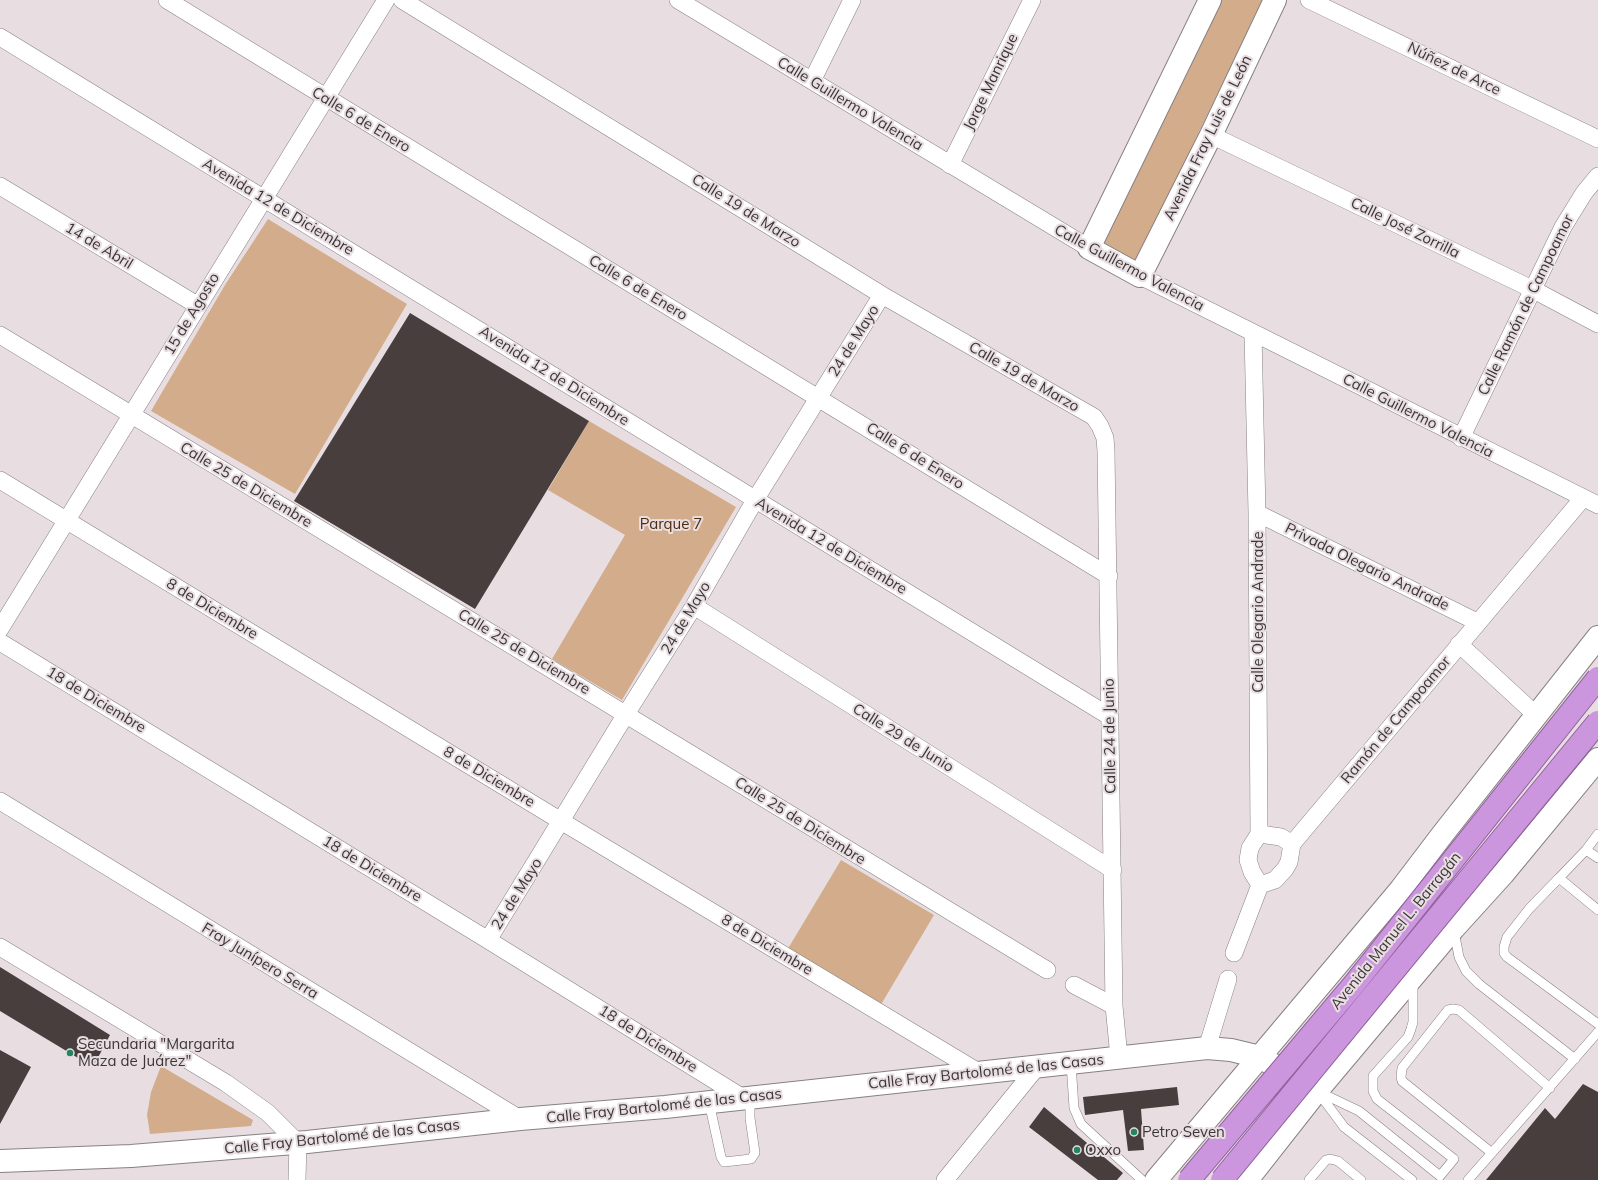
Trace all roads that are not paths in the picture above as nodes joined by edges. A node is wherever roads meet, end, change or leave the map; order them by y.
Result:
1 (168, 0) edge
2 (386, 0) edge
3 (402, 0) edge
4 (678, 0) edge
5 (852, 0) edge
6 (1032, 0) edge
7 (1210, 0) edge
8 (1275, 0) edge
9 (1310, 0) edge
10 (0, 37) edge
11 (812, 81) junction
12 (326, 98) junction
13 (1211, 135) junction
14 (1598, 139) edge
15 (950, 165) junction
16 (1598, 176) edge
17 (0, 186) edge
18 (264, 198) junction
19 (1089, 248) junction
20 (1140, 276) junction
21 (1532, 289) junction
22 (882, 295) junction
23 (198, 305) junction
24 (1598, 324) edge
25 (1253, 333) junction
26 (0, 335) edge
27 (819, 397) junction
28 (131, 415) junction
29 (1094, 417) joint
30 (1461, 438) junction
31 (0, 480) edge
32 (755, 500) junction
33 (1590, 501) edge
34 (1257, 513) junction
35 (68, 520) junction
36 (1109, 576) junction
37 (694, 606) junction
38 (1477, 622) junction
39 (0, 629) edge
40 (1598, 636) edge
41 (0, 642) edge
42 (1459, 644) junction
43 (1598, 678) edge
44 (626, 714) junction
45 (1536, 715) junction
46 (1109, 716) junction
47 (1598, 722) edge
48 (1598, 759) edge
49 (0, 801) edge
50 (561, 821) junction
51 (1259, 834) junction
52 (1598, 834) edge
53 (1442, 835) junction
54 (1292, 844) junction
55 (1586, 850) junction
56 (1598, 858) edge
57 (1112, 870) junction
58 (1504, 874) junction
59 (1559, 878) junction
60 (1260, 885) junction
61 (1401, 889) junction
62 (1598, 910) edge
63 (1454, 928) junction
64 (488, 940) junction
65 (0, 947) edge
66 (1234, 953) dead end
67 (1047, 970) dead end
68 (1228, 979) dead end
69 (1413, 979) junction
70 (1074, 985) dead end
71 (1114, 1006) junction
72 (1598, 1024) edge
73 (1598, 1032) edge
74 (1207, 1048) junction
75 (1119, 1057) junction
76 (1260, 1057) junction
77 (1575, 1059) junction
78 (1071, 1063) junction
79 (1037, 1067) junction
80 (980, 1073) junction
81 (1550, 1088) junction
82 (1317, 1091) junction
83 (746, 1098) junction
84 (709, 1102) junction
85 (520, 1119) junction
86 (298, 1143) junction
87 (1492, 1153) junction
88 (0, 1161) edge
89 (297, 1180) edge
90 (945, 1180) edge
91 (1142, 1180) edge
92 (1156, 1180) edge
93 (1189, 1180) edge
94 (1222, 1180) edge
95 (1247, 1180) edge
96 (1309, 1180) edge
97 (1361, 1180) edge
98 (1412, 1180) edge
99 (1468, 1180) edge

1 - 12 street, Calle 6 de Enero
2 - 12 street, 15 de Agosto
3 - 22 street, Calle 19 de Marzo
4 - 11 street, Calle Guillermo Valencia
5 - 11 street
6 - 15 street, Jorge Manrique
7 - 19 street
8 - 13 street, Avenida Fray Luis de León
9 - 14 street, Núñez de Arce
10 - 18 street, Avenida 12 de Diciembre
11 - 15 street, Calle Guillermo Valencia
12 - 18 street, 15 de Agosto
12 - 27 street, Calle 6 de Enero
13 - 20 street, Avenida Fray Luis de León
13 - 21 street, Calle José Zorrilla
15 - 19 street, Calle Guillermo Valencia
16 - 21 street, Calle Ramón de Campoamor
17 - 23 street, 14 de Abril
18 - 23 street, 15 de Agosto
18 - 32 street, Avenida 12 de Diciembre
19 - 20 street, Calle Guillermo Valencia
20 - 25 street, Calle Guillermo Valencia
21 - 24 street, Calle José Zorrilla
21 - 30 street, Calle Ramón de Campoamor
22 - 27 street, 24 de Mayo
22 - 29 street, Calle 19 de Marzo
23 - 28 street, 15 de Agosto
25 - 30 street, Calle Guillermo Valencia
25 - 34 street, Calle Olegario Andrade
26 - 28 street, Calle 25 de Diciembre
27 - 32 street, 24 de Mayo
27 - 36 street, Calle 6 de Enero
28 - 35 street, 15 de Agosto
28 - 44 street, Calle 25 de Diciembre
29 - 36 street, Calle 24 de Junio
30 - 33 street, Calle Guillermo Valencia
31 - 35 street, 8 de Diciembre
32 - 37 street, 24 de Mayo
32 - 46 street, Avenida 12 de Diciembre
33 - 38 street, Ramón de Campoamor
34 - 38 street, Privada Olegario Andrade
34 - 51 street, Calle Olegario Andrade
35 - 39 street, 15 de Agosto
35 - 50 street, 8 de Diciembre
36 - 46 street, Calle 24 de Junio
37 - 44 street, 24 de Mayo
37 - 57 street, Calle 29 de Junio
38 - 42 street, Ramón de Campoamor
40 - 45 street
41 - 64 street, 18 de Diciembre
42 - 45 street
42 - 54 street, Ramón de Campoamor
43 - 93 highway, Avenida Manuel L. Barragán, bridge
44 - 50 street, 24 de Mayo
44 - 67 street, Calle 25 de Diciembre
45 - 53 street
46 - 57 street, Calle 24 de Junio
47 - 94 highway, Avenida Manuel L. Barragán, bridge
48 - 58 street
49 - 85 street, Fray Junípero Serra
50 - 64 street, 24 de Mayo
50 - 80 street, 8 de Diciembre
51 - 54 street
51 - 60 street, Calle Olegario Andrade
52 - 55 lane
53 - 58 street
53 - 61 street
54 - 60 street, Ramón de Campoamor
55 - 56 lane
55 - 59 lane
57 - 71 street, Calle 24 de Junio
58 - 63 street
59 - 62 lane
59 - 72 lane
60 - 66 street
61 - 63 street
61 - 76 street
63 - 69 street
63 - 77 lane
64 - 83 street, 18 de Diciembre
65 - 86 street
68 - 74 street
69 - 82 street
69 - 82 lane
70 - 71 street
71 - 75 street, Calle 24 de Junio
73 - 77 lane
74 - 75 street, Calle Fray Bartolomé de las Casas
74 - 76 street, Calle Fray Bartolomé de las Casas
75 - 78 street, Calle Fray Bartolomé de las Casas
76 - 82 street, Calle Fray Bartolomé de las Casas
76 - 92 street
77 - 81 lane
78 - 79 street, Calle Fray Bartolomé de las Casas
78 - 91 lane
79 - 80 street, Calle Fray Bartolomé de las Casas
79 - 90 street
80 - 83 street, Calle Fray Bartolomé de las Casas
81 - 87 lane
81 - 87 lane
82 - 95 street
82 - 98 lane
83 - 84 street, Calle Fray Bartolomé de las Casas
83 - 84 lane
84 - 85 street, Calle Fray Bartolomé de las Casas
85 - 86 street, Calle Fray Bartolomé de las Casas
86 - 88 street, Calle Fray Bartolomé de las Casas
86 - 89 street
87 - 99 lane
96 - 97 lane

